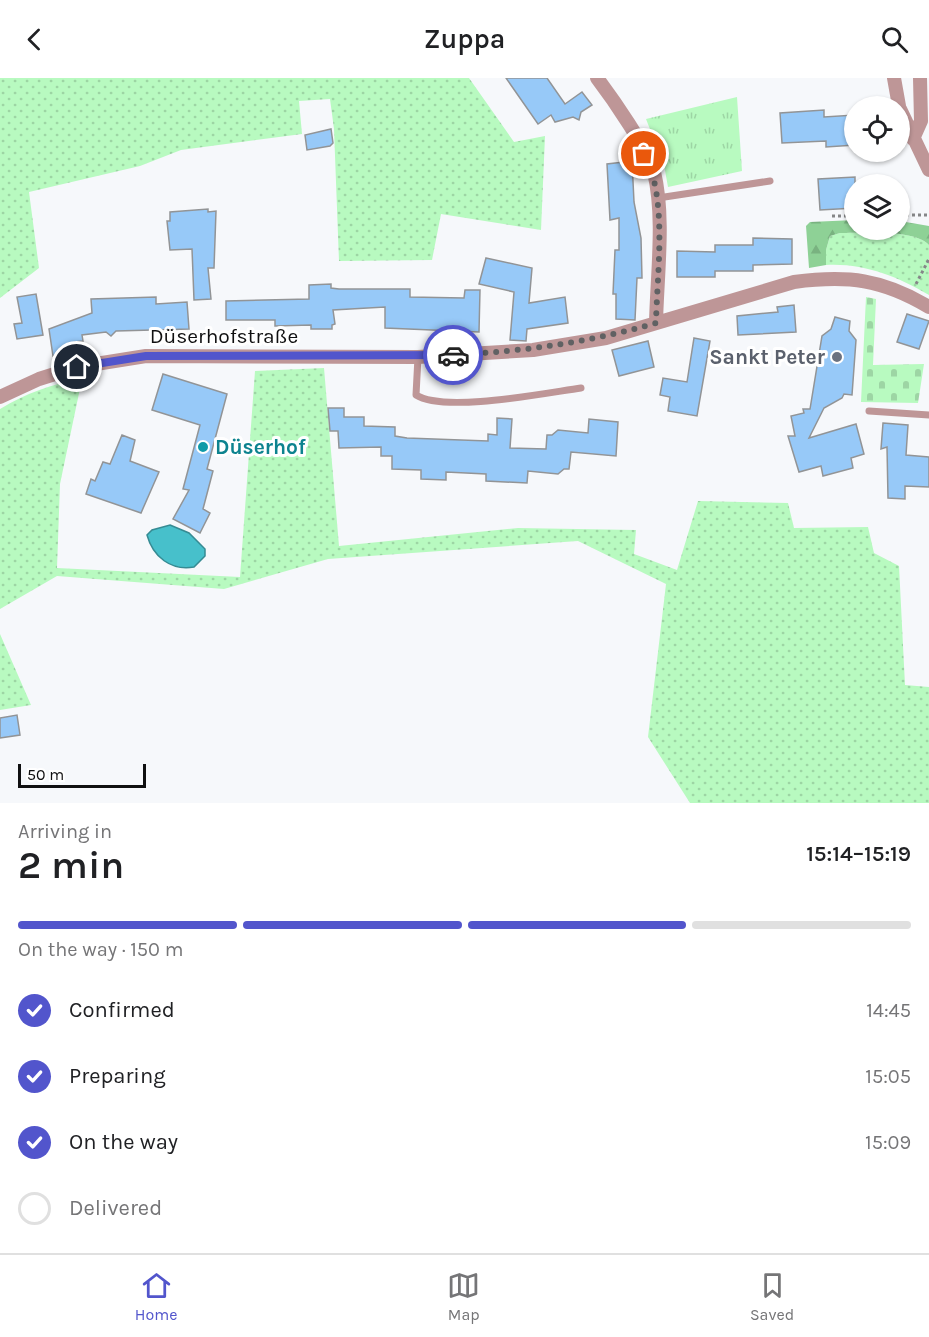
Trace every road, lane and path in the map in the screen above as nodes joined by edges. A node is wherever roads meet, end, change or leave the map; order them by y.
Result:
1 (597, 78) edge
2 (894, 78) edge
3 (920, 78) edge
4 (898, 96) edge
5 (910, 132) edge
6 (913, 139) junction
7 (929, 170) edge
8 (770, 181) dead end
9 (658, 198) junction
10 (910, 215) edge
11 (929, 215) edge
12 (832, 216) dead end
13 (844, 216) edge
14 (929, 259) edge
15 (910, 297) junction
16 (929, 307) edge
17 (656, 323) junction
18 (418, 357) junction
19 (581, 388) dead end
20 (0, 397) edge
21 (869, 411) dead end
22 (929, 415) edge

1 - 9 street
2 - 4 street
3 - 6 street
5 - 6 street
6 - 7 street
8 - 9 lane
9 - 17 street
10 - 11 path
12 - 13 path
14 - 15 path
15 - 16 street, Düserhofstraße
15 - 17 street, Düserhofstraße
17 - 18 street, Düserhofstraße
18 - 19 lane
18 - 20 street, Düserhofstraße
21 - 22 lane

